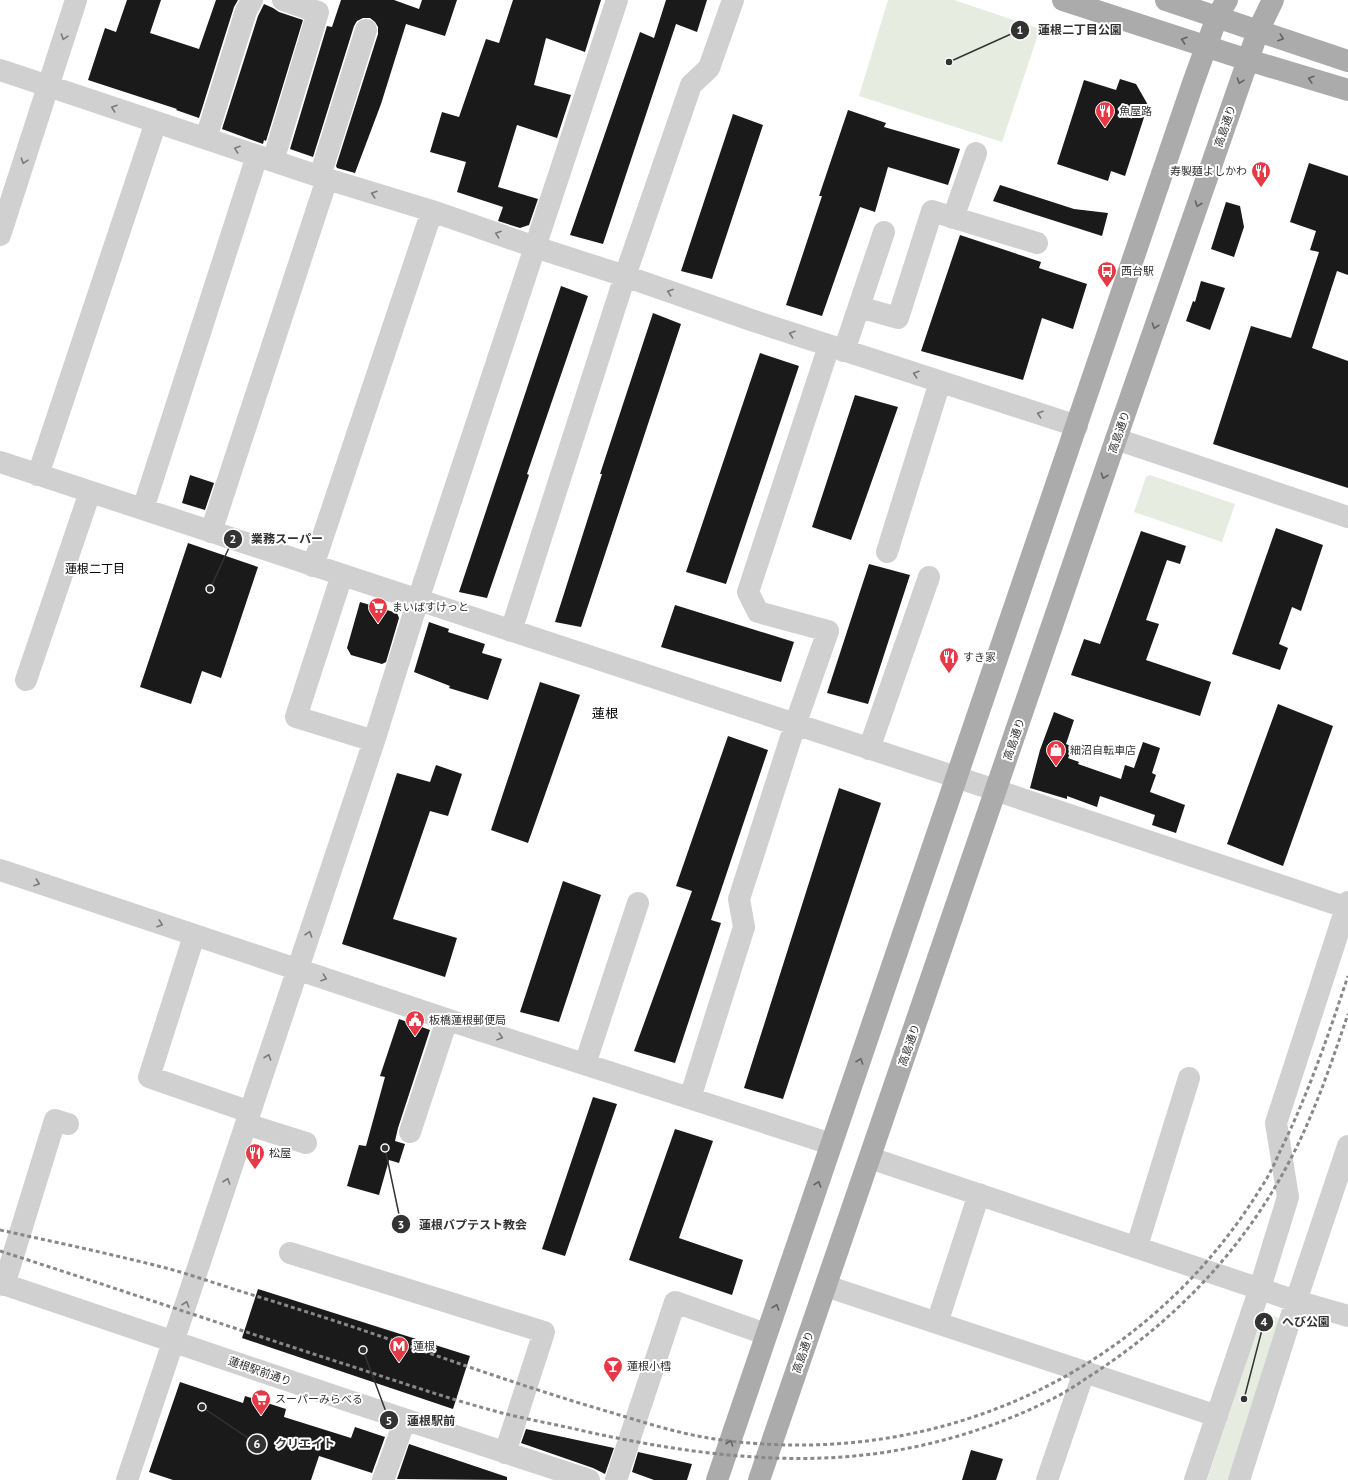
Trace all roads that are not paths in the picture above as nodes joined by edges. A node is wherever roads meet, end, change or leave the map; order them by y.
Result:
1 (76, 0) edge
2 (252, 0) edge
3 (282, 0) edge
4 (617, 0) edge
5 (733, 0) edge
6 (1063, 0) edge
7 (1166, 0) edge
8 (1274, 0) edge
9 (1222, 8) edge
10 (366, 30) dead end
11 (1258, 31) junction
12 (1206, 47) junction
13 (1248, 60) junction
14 (1348, 61) edge
15 (0, 70) edge
16 (49, 86) junction
17 (1348, 90) edge
18 (156, 122) junction
19 (206, 138) junction
20 (976, 153) dead end
21 (265, 158) junction
22 (324, 177) junction
23 (432, 211) junction
24 (953, 218) junction
25 (884, 232) dead end
26 (0, 235) edge
27 (1037, 243) dead end
28 (535, 247) junction
29 (625, 276) junction
30 (859, 308) junction
31 (836, 348) junction
32 (940, 382) junction
33 (1077, 426) junction
34 (1116, 439) junction
35 (0, 462) edge
36 (38, 475) junction
37 (90, 492) junction
38 (143, 509) junction
39 (1348, 517) edge
40 (211, 532) junction
41 (887, 552) dead end
42 (313, 566) junction
43 (342, 575) junction
44 (929, 577) dead end
45 (418, 600) junction
46 (511, 631) junction
47 (26, 680) dead end
48 (795, 725) junction
49 (374, 741) junction
50 (869, 749) junction
51 (956, 777) junction
52 (996, 791) junction
53 (0, 870) edge
54 (638, 903) dead end
55 (1347, 906) edge
56 (194, 936) junction
57 (298, 969) junction
58 (447, 1020) junction
59 (584, 1064) junction
60 (1189, 1078) dead end
61 (690, 1098) junction
62 (248, 1118) junction
63 (68, 1124) dead end
64 (410, 1132) dead end
65 (306, 1144) dead end
66 (832, 1144) junction
67 (1348, 1146) edge
68 (870, 1158) junction
69 (979, 1194) junction
70 (1137, 1246) junction
71 (290, 1253) dead end
72 (2, 1284) edge
73 (826, 1286) junction
74 (1260, 1288) junction
75 (1296, 1301) junction
76 (1348, 1316) edge
77 (936, 1323) junction
78 (766, 1334) junction
79 (173, 1341) junction
80 (1084, 1372) junction
81 (1216, 1416) junction
82 (405, 1420) junction
83 (505, 1452) junction
84 (127, 1480) edge
85 (383, 1480) edge
86 (589, 1480) edge
87 (616, 1480) edge
88 (717, 1480) edge
89 (759, 1480) edge
90 (1047, 1480) edge
91 (1195, 1480) edge
92 (1239, 1480) edge

1 -> 16 street
2 - 19 street
3 - 21 street
4 - 28 street
5 - 29 street
12 -> 6 main road
7 - 9 main road
8 - 11 main road, 高島通り
9 - 11 main road
9 - 12 main road
10 - 22 street
11 - 13 main road, 高島通り
11 -> 14 main road
12 - 13 main road
12 - 33 main road
17 -> 13 main road
13 -> 34 main road, 高島通り
15 - 16 street
18 -> 16 street
16 -> 26 street
18 - 19 street
18 - 36 street
21 -> 19 street
20 - 24 street
21 - 22 street
21 - 38 street
23 -> 22 street
22 - 40 street
28 -> 23 street
23 - 42 street
24 - 27 street
24 - 30 street
25 - 30 street
28 - 29 street
28 - 45 street
31 -> 29 street
29 - 46 street
30 - 31 street
32 -> 31 street
31 - 48 street
33 -> 32 street
32 - 41 street
33 - 51 main road
34 - 39 street
34 -> 52 main road, 高島通り
35 - 36 street
36 - 37 street
37 - 38 street
37 - 47 street
38 - 40 street
40 - 42 street
42 - 43 street
43 - 45 street
43 - 49 street
44 - 50 street
45 - 46 street
45 - 49 street
46 - 48 street
48 - 50 street
48 - 61 street
57 -> 49 street
50 - 51 street
51 - 52 street
66 -> 51 main road
52 - 55 street
52 - 68 main road, 高島通り
53 -> 56 street
54 - 59 street
55 - 74 street
56 - 57 street
56 - 62 street
57 -> 58 street
62 -> 57 street
58 -> 59 street
58 - 64 street
59 - 61 street
60 - 70 street
61 - 66 street
62 - 65 street
79 -> 62 street
63 - 72 street
78 -> 66 main road
67 - 75 street
68 - 69 street
68 - 73 main road, 高島通り
69 - 70 street
69 - 77 street
70 - 74 street
71 - 83 street
72 - 79 street, 蓮根駅前通り
73 - 77 street
73 - 89 main road, 高島通り
74 - 75 street
74 - 81 street
75 - 76 street
75 - 92 street
77 - 80 street
78 - 87 street
88 -> 78 main road
79 - 82 street, 蓮根駅前通り
79 - 84 street
80 - 81 street
80 - 90 street
81 - 91 street
82 - 83 street, 蓮根駅前通り
82 - 85 street
83 - 86 street, 蓮根駅前通り

